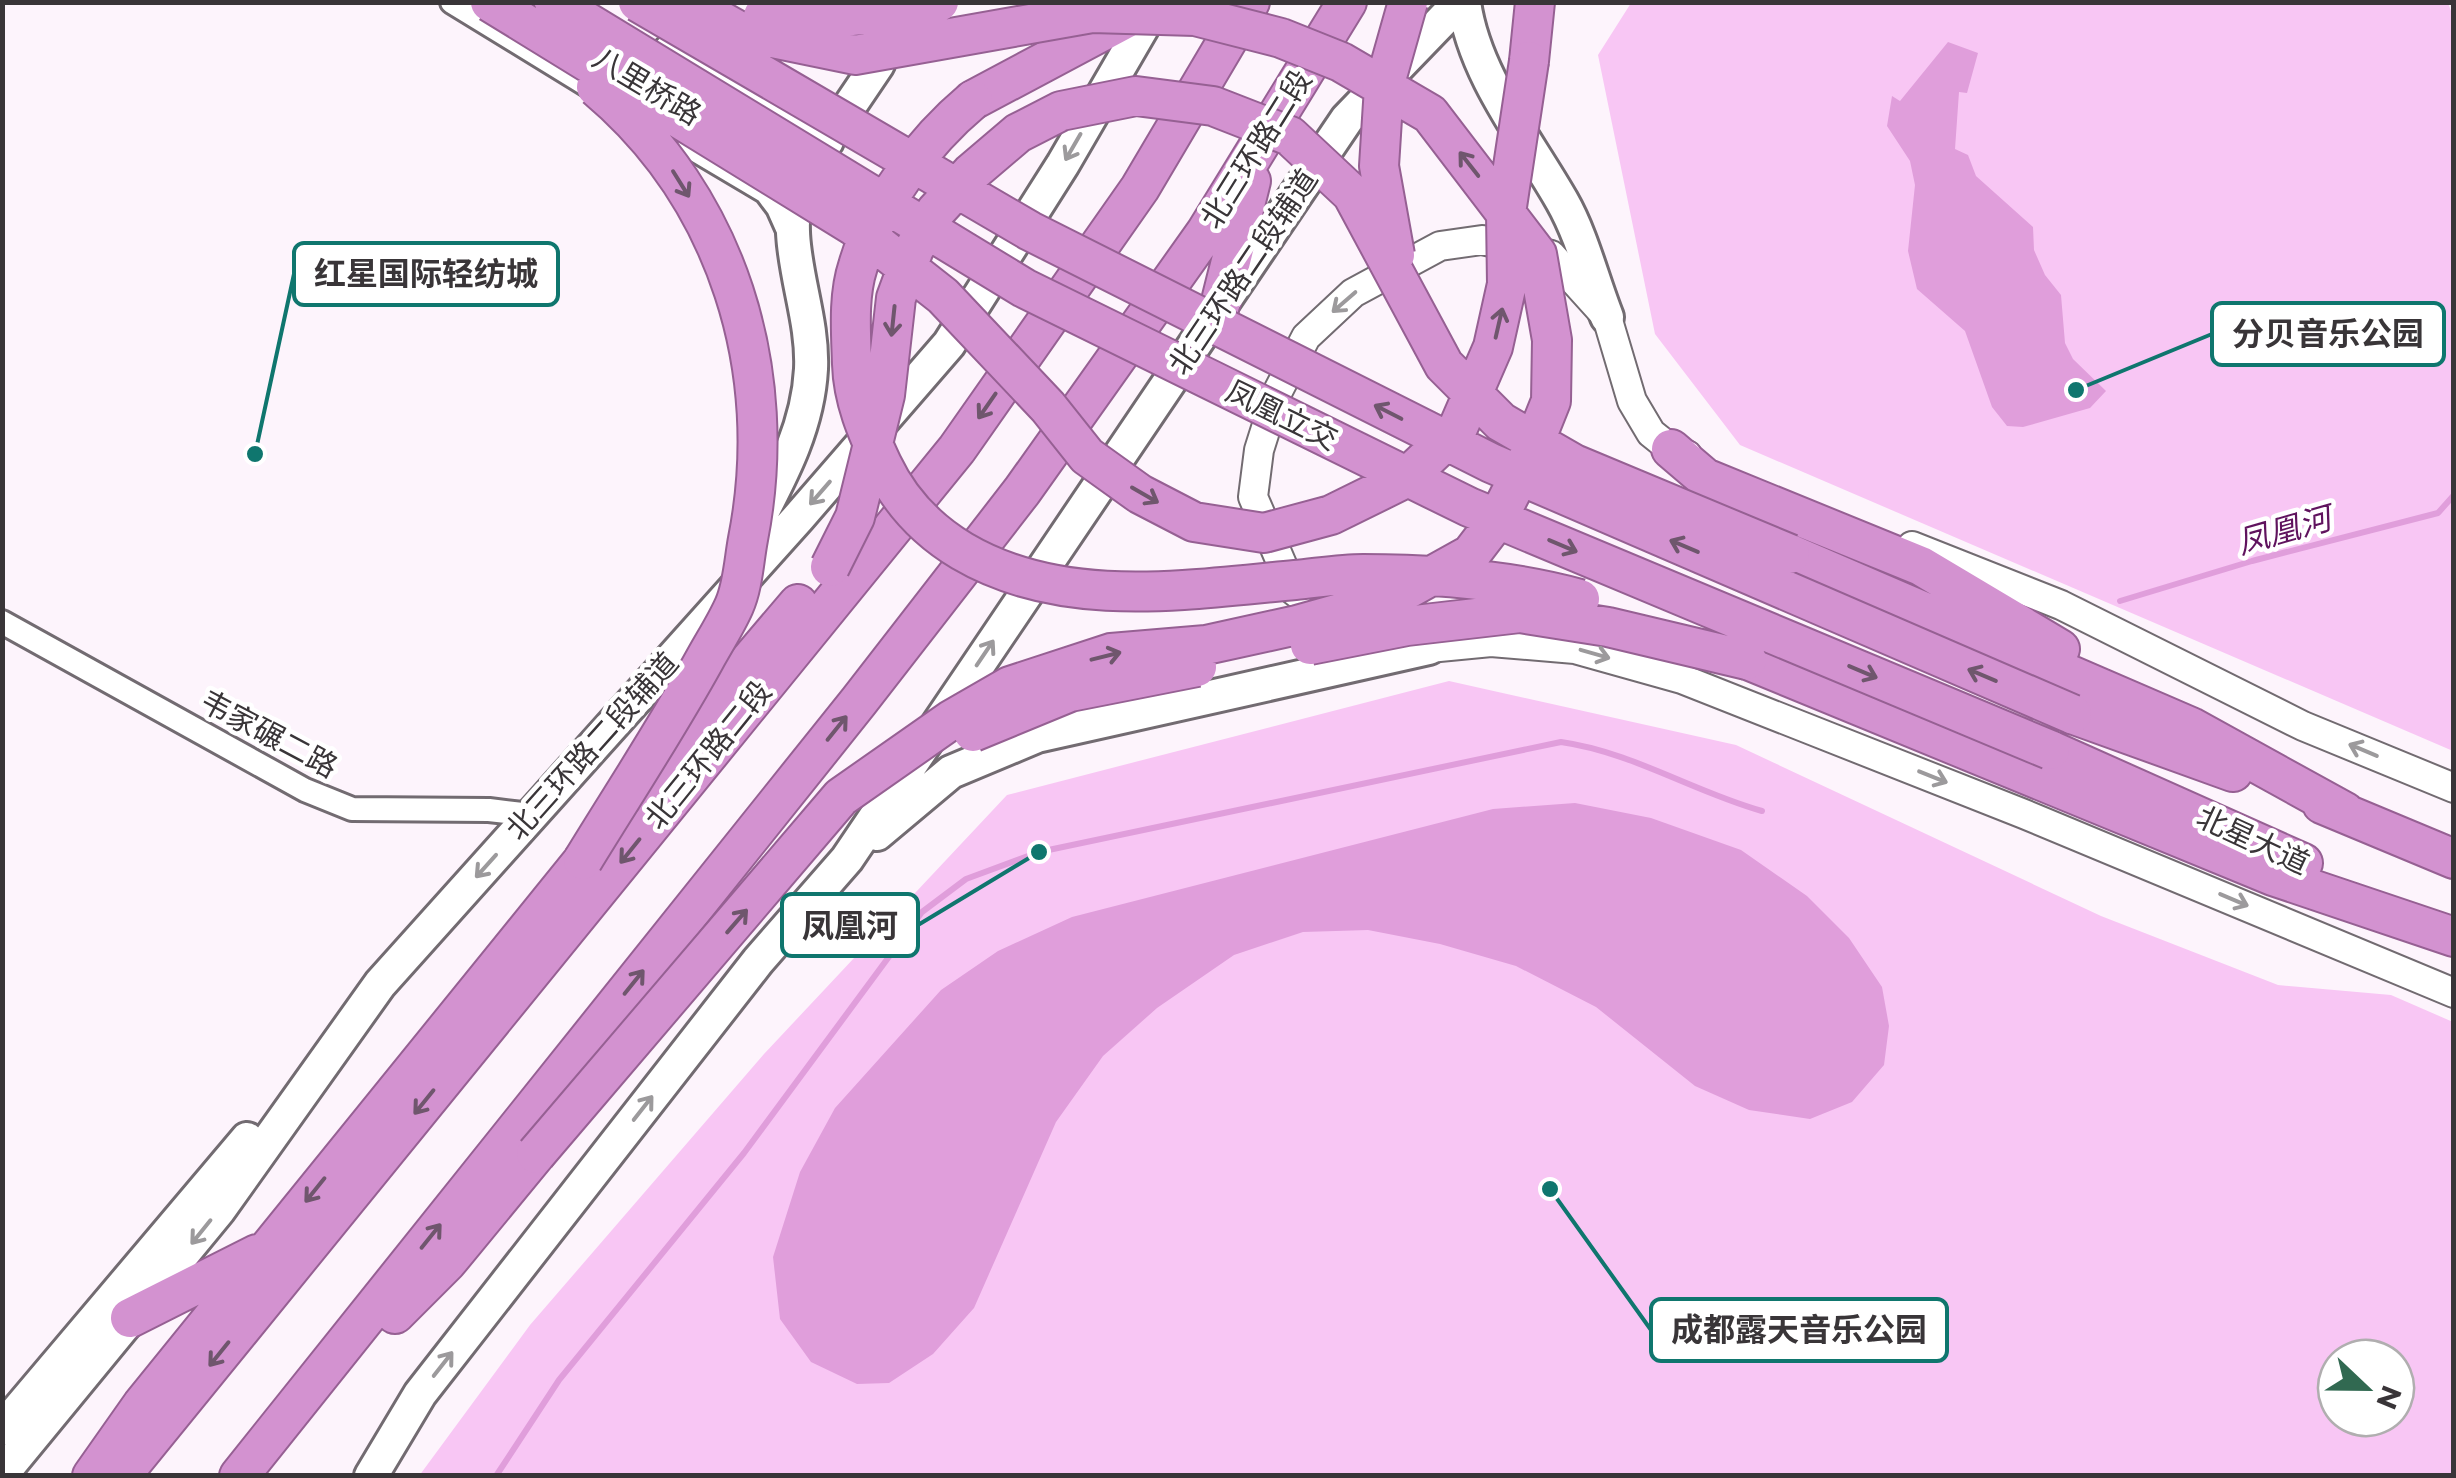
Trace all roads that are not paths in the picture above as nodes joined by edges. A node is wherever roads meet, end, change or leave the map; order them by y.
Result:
1 (452, 2) edge
2 (554, 2) edge
3 (587, 2) edge
4 (638, 2) edge
5 (687, 2) edge
6 (710, 2) edge
7 (828, 2) edge
8 (870, 2) edge
9 (939, 2) edge
10 (1156, 2) edge
11 (1250, 2) edge
12 (1347, 2) edge
13 (1408, 2) edge
14 (1428, 2) edge
15 (1462, 2) edge
16 (1535, 2) edge
17 (502, 10) edge
18 (670, 51) junction
19 (1347, 118) junction
20 (827, 142) junction
21 (1260, 144) junction
22 (1506, 213) junction
23 (791, 238) junction
24 (1402, 292) junction
25 (1219, 309) junction
26 (1607, 316) junction
27 (1672, 449) junction
28 (708, 615) junction
29 (2, 622) edge
30 (1429, 648) junction
31 (1747, 660) junction
32 (2072, 714) joint
33 (2191, 727) junction
34 (2046, 766) junction
35 (2454, 788) edge
36 (840, 797) junction
37 (2346, 812) junction
38 (531, 815) junction
39 (846, 859) junction
40 (2454, 859) edge
41 (582, 860) junction
42 (2272, 876) junction
43 (2454, 936) edge
44 (2454, 953) edge
45 (380, 984) junction
46 (2454, 993) edge
47 (268, 1248) junction
48 (130, 1318) junction
49 (413, 1403) junction
50 (2, 1429) edge
51 (245, 1469) edge
52 (2, 1474) edge
53 (92, 1476) edge
54 (120, 1476) edge
55 (356, 1476) edge
56 (371, 1476) edge

1 - 23 street, 八里桥路
2 -> 34 highway, 凤凰立交, bridge
3 - 18 street, 八里桥路
32 -> 4 highway, 凤凰立交, bridge
22 -> 5 highway, bridge
6 - 9 highway, bridge
7 - 18 main road
8 - 20 main road
10 -> 28 main road, 北三环路二段辅道
10 - 31 highway, bridge
11 -> 54 highway, 北三环路二段
12 - 21 highway, 北三环路二段
13 - 24 highway, bridge
14 - 19 main road
15 - 19 main road, 北三环路二段辅道
15 - 26 main road
16 - 22 highway, bridge
17 -> 22 highway, bridge
17 -> 41 highway, bridge
18 - 20 main road
19 - 25 main road, 北三环路二段辅道
20 - 23 main road
21 - 25 highway
51 -> 21 highway, 北三环路二段
36 -> 22 highway, bridge
23 - 28 main road
24 - 33 highway, bridge
24 -> 41 highway, bridge
39 -> 25 main road, 北三环路二段辅道
26 - 27 street
26 -> 30 street
27 - 33 highway
35 -> 27 street
28 - 38 main road, 北三环路二段辅道
29 - 38 street, 韦家碾二路
30 - 39 main road
30 -> 46 street
31 - 34 highway
31 - 36 highway, bridge
32 - 37 highway, 北星大道
33 - 37 highway
34 - 42 highway
34 - 43 highway, 北星大道
51 -> 36 highway, bridge
37 - 40 highway, 北星大道
38 -> 45 main road, 北三环路二段辅道
49 -> 39 main road, 北三环路二段辅道
41 -> 47 highway
42 - 43 highway
42 - 44 highway
45 -> 48 main road, 北三环路二段辅道
45 - 50 main road
47 - 48 highway
47 - 53 highway
48 - 52 main road, 北三环路二段辅道
49 - 55 main road
49 - 56 main road, 北三环路二段辅道

